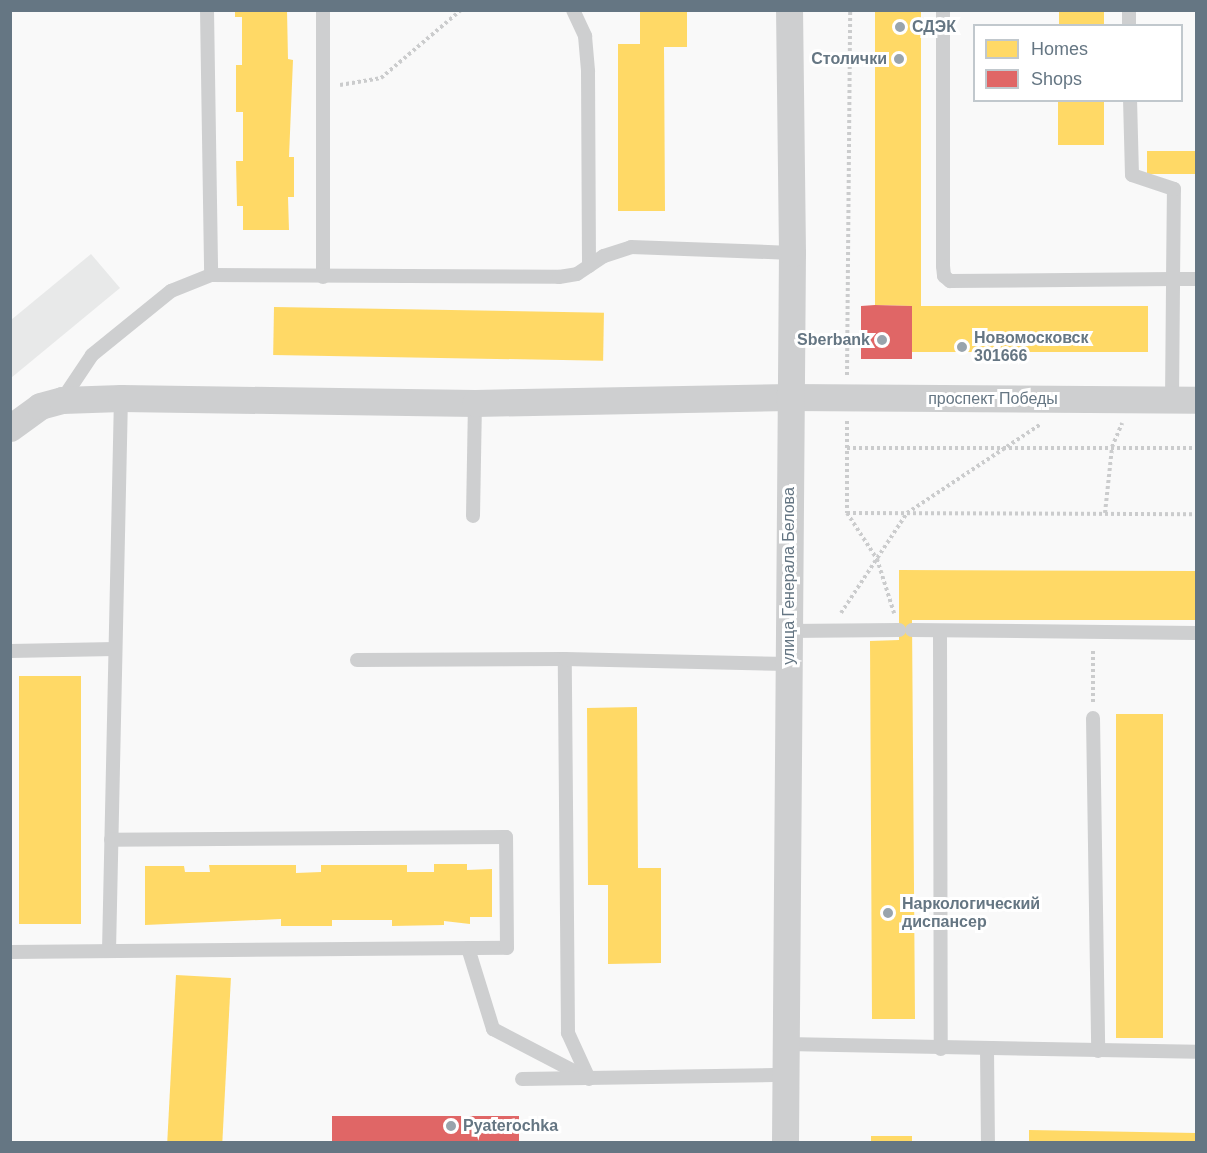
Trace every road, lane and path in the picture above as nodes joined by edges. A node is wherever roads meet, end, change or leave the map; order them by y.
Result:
1 (207, 10) edge
2 (323, 10) edge
3 (461, 10) edge
4 (573, 10) edge
5 (789, 10) edge
6 (850, 10) edge
7 (943, 10) edge
8 (322, 87) junction
9 (1130, 102) edge
10 (792, 253) junction
11 (589, 266) junction
12 (211, 275) junction
13 (323, 277) junction
14 (1173, 279) junction
15 (1197, 279) edge
16 (789, 397) junction
17 (121, 398) junction
18 (847, 398) junction
19 (62, 400) junction
20 (1078, 400) junction
21 (1131, 400) junction
22 (1184, 400) edge
23 (475, 403) junction
24 (10, 428) edge
25 (1007, 446) junction
26 (1112, 447) junction
27 (847, 448) junction
28 (1197, 448) edge
29 (848, 513) junction
30 (907, 513) junction
31 (1105, 513) junction
32 (1197, 514) edge
33 (473, 516) dead end
34 (877, 559) junction
35 (906, 630) junction
36 (788, 631) junction
37 (829, 631) junction
38 (940, 631) junction
39 (1093, 632) junction
40 (1197, 633) edge
41 (115, 649) junction
42 (10, 651) edge
43 (565, 659) junction
44 (357, 660) dead end
45 (788, 664) junction
46 (1093, 718) joint
47 (111, 840) junction
48 (468, 948) junction
49 (109, 951) junction
50 (10, 952) edge
51 (786, 1044) junction
52 (941, 1049) junction
53 (987, 1050) junction
54 (1098, 1051) junction
55 (1197, 1052) edge
56 (786, 1075) junction
57 (522, 1079) dead end
58 (589, 1079) junction
59 (785, 1143) edge
60 (988, 1143) edge

1 - 12 lane
2 - 8 lane
3 - 8 path
4 - 11 lane
5 - 10 street, улица Генерала Белова
6 - 18 path
7 - 14 lane
8 - 13 lane
9 - 14 lane
10 - 11 lane
10 - 16 street, улица Генерала Белова
11 - 13 lane
12 - 13 lane
12 - 19 lane
14 - 15 lane
14 - 22 lane
16 - 18 street, проспект Победы
16 - 23 street, проспект Победы
16 - 36 street, улица Генерала Белова
17 - 19 street, проспект Победы
17 - 23 street, проспект Победы
17 - 41 lane
18 - 20 street, проспект Победы
18 - 27 path
19 - 24 street, проспект Победы
20 - 21 street, проспект Победы
20 - 25 path
21 - 22 street, проспект Победы
21 - 26 path
23 - 33 lane
25 - 26 path
25 - 27 path
25 - 30 path
26 - 28 path
26 - 31 path
27 - 29 path
29 - 30 path
29 - 34 path
30 - 31 path
30 - 34 path
31 - 32 path
34 - 35 path
34 - 37 path
35 - 37 lane
35 - 38 lane
36 - 37 lane
36 - 45 street, улица Генерала Белова
38 - 39 lane
38 - 52 lane
39 - 40 lane
39 - 46 path
41 - 42 lane
41 - 47 lane
43 - 44 lane
43 - 45 lane
43 - 58 lane
45 - 51 street, улица Генерала Белова
46 - 54 lane
47 - 48 lane
47 - 49 lane
48 - 49 lane
48 - 58 lane
49 - 50 lane
51 - 52 lane
51 - 56 street, улица Генерала Белова
52 - 53 lane
53 - 54 lane
53 - 60 lane
54 - 55 lane
56 - 58 lane
56 - 59 street, улица Генерала Белова
57 - 58 lane

